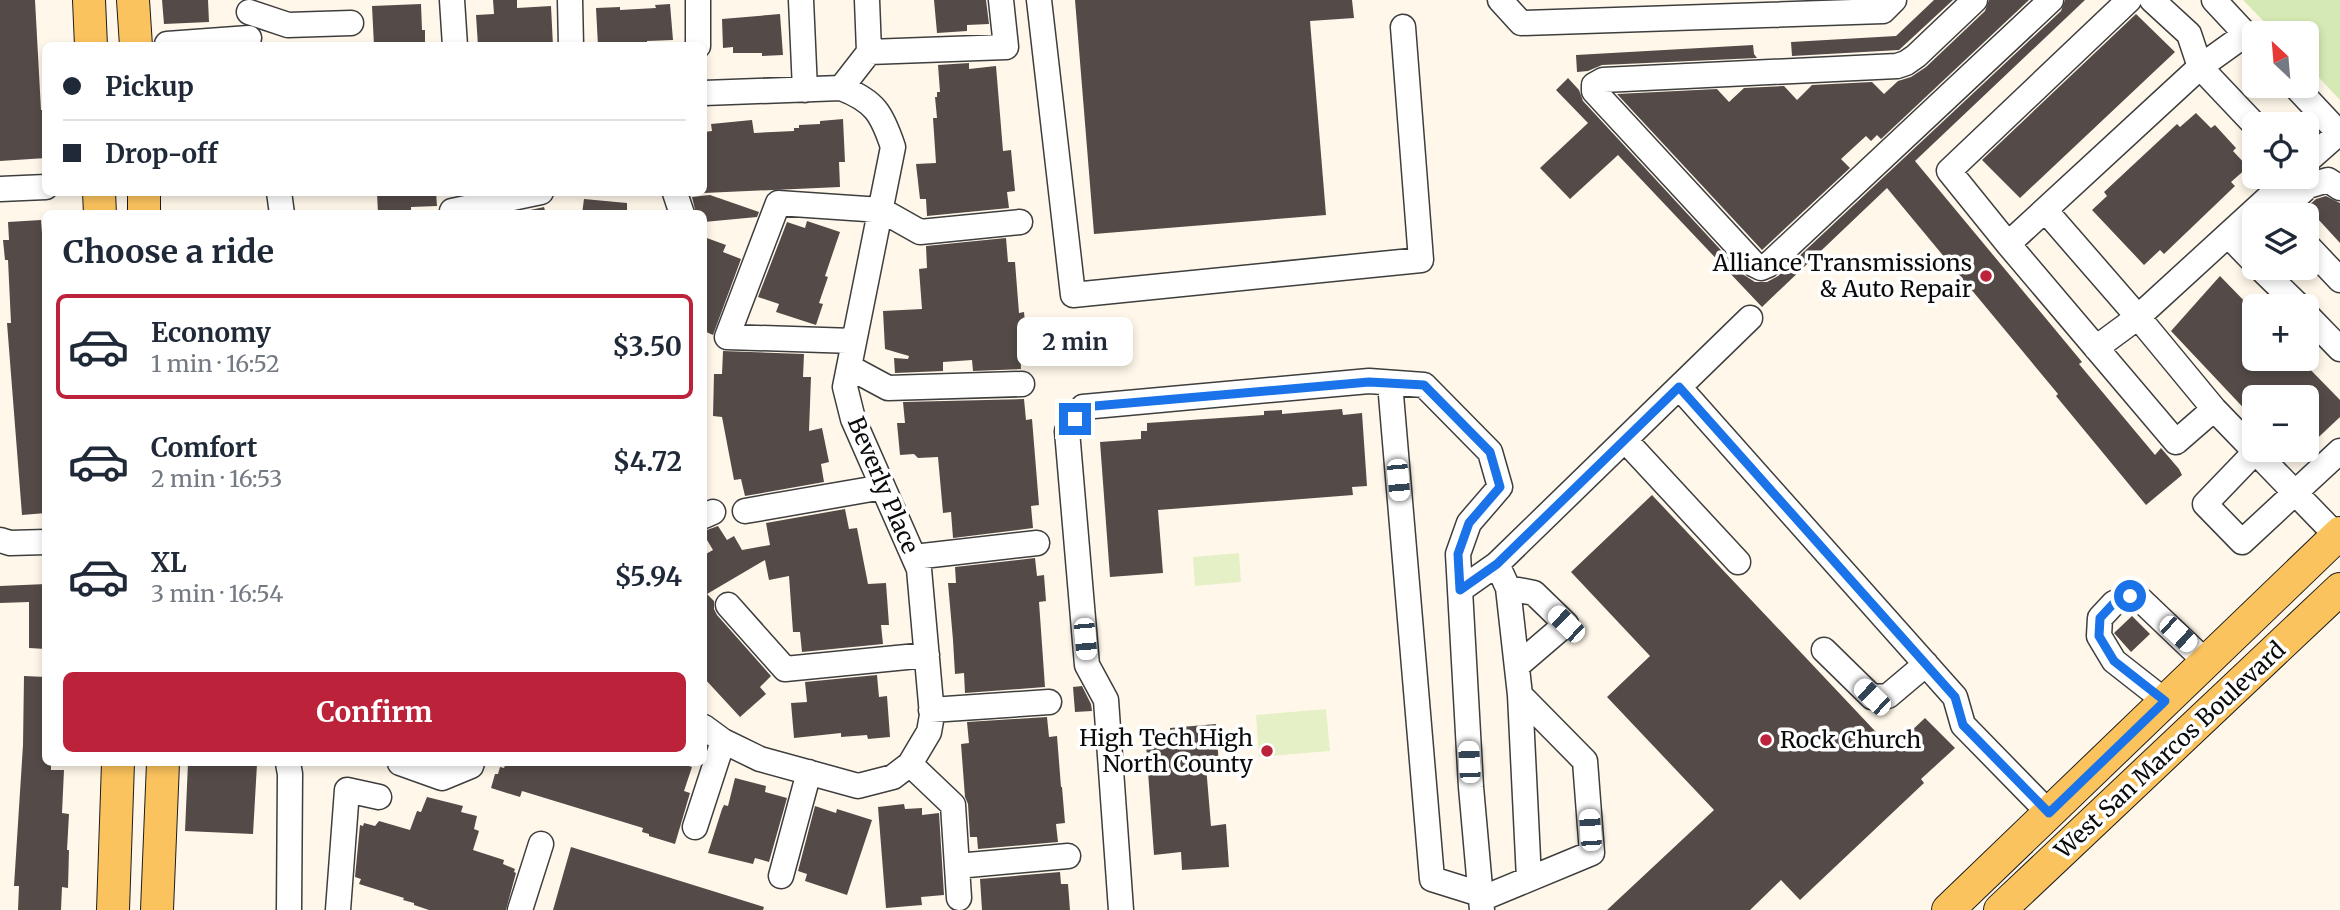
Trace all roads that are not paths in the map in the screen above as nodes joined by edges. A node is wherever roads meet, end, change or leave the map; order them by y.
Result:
1 (89, 0) edge
2 (134, 0) edge
3 (452, 0) edge
4 (570, 0) edge
5 (698, 0) edge
6 (802, 0) edge
7 (867, 0) edge
8 (1001, 0) edge
9 (1039, 0) edge
10 (1500, 0) edge
11 (1894, 0) edge
12 (1975, 0) edge
13 (2051, 0) edge
14 (2129, 0) edge
15 (2152, 0) edge
16 (2214, 0) edge
17 (249, 6) edge
18 (1838, 6) edge
19 (1739, 8) edge
20 (1544, 11) edge
21 (351, 23) dead end
22 (1403, 27) dead end
23 (2242, 30) edge
24 (91, 42) edge
25 (150, 42) edge
26 (249, 42) edge
27 (455, 42) edge
28 (571, 42) edge
29 (698, 42) edge
30 (2242, 43) edge
31 (869, 51) junction
32 (2200, 67) junction
33 (841, 88) junction
34 (805, 90) junction
35 (707, 93) edge
36 (2306, 98) edge
37 (2243, 112) edge
38 (2339, 133) edge
39 (2319, 151) edge
40 (2319, 172) edge
41 (2334, 184) edge
42 (42, 187) edge
43 (0, 189) edge
44 (515, 196) edge
45 (2284, 203) edge
46 (451, 206) edge
47 (881, 210) junction
48 (2045, 210) junction
49 (1020, 222) dead end
50 (2242, 227) edge
51 (2228, 235) junction
52 (2008, 244) junction
53 (2242, 250) edge
54 (2319, 258) edge
55 (2272, 280) edge
56 (2340, 280) edge
57 (2287, 294) edge
58 (2138, 317) junction
59 (1750, 318) dead end
60 (2319, 324) edge
61 (2336, 337) edge
62 (854, 341) junction
63 (2096, 348) junction
64 (849, 367) junction
65 (1390, 383) junction
66 (1022, 384) dead end
67 (1679, 387) junction
68 (2214, 410) junction
69 (2242, 439) edge
70 (1625, 440) junction
71 (2340, 451) edge
72 (2245, 462) edge
73 (2265, 462) edge
74 (883, 487) junction
75 (2295, 493) junction
76 (745, 512) dead end
77 (2339, 535) edge
78 (0, 540) edge
79 (42, 542) edge
80 (1037, 543) dead end
81 (914, 557) junction
82 (1738, 562) dead end
83 (1497, 564) junction
84 (1508, 588) junction
85 (2340, 589) edge
86 (1460, 590) junction
87 (728, 605) dead end
88 (1824, 650) dead end
89 (927, 654) junction
90 (2206, 662) junction
91 (1926, 664) junction
92 (1517, 666) junction
93 (1520, 695) junction
94 (2165, 701) junction
95 (1049, 702) dead end
96 (931, 710) junction
97 (713, 734) edge
98 (910, 764) junction
99 (707, 765) edge
100 (118, 766) edge
101 (163, 766) edge
102 (408, 766) edge
103 (471, 766) edge
104 (707, 766) edge
105 (289, 769) edge
106 (809, 772) junction
107 (379, 797) dead end
108 (2049, 813) junction
109 (695, 827) dead end
110 (541, 844) dead end
111 (1068, 856) dead end
112 (957, 866) junction
113 (780, 876) dead end
114 (1529, 879) junction
115 (958, 898) dead end
116 (1481, 901) edge
117 (113, 910) edge
118 (157, 910) edge
119 (289, 910) edge
120 (338, 910) edge
121 (520, 910) edge
122 (1121, 910) edge
123 (1948, 910) edge
124 (2000, 910) edge

1 - 24 main road
2 - 25 main road
3 - 27 street
4 - 28 street
5 - 29 street
6 - 34 street
7 - 31 street
8 - 31 street
9 - 22 street
10 - 20 street
11 - 18 street
12 - 13 street
14 - 52 street
15 - 32 street
16 - 23 street
17 - 21 street
17 - 26 street
18 - 19 street
19 - 20 street
30 - 32 street
31 - 33 street
32 - 37 street
32 - 48 street
33 - 34 street
33 - 47 street, Beverly Place
34 - 35 street
36 - 38 street
38 - 39 street
40 - 41 street
41 - 45 street
42 - 43 street
44 - 46 street
47 - 49 street
47 - 62 street, Beverly Place
47 - 62 street
48 - 52 street
48 - 58 street
50 - 51 street
51 - 53 street
51 - 58 street
52 - 63 street
54 - 56 street
55 - 57 street
58 - 63 street
58 - 68 street
59 - 67 street
60 - 61 street
62 - 64 street, Beverly Place
63 - 68 street
64 - 66 street
64 - 74 street, Beverly Place
65 - 86 street
65 - 116 street
65 - 122 street
67 - 70 street
67 - 91 street
68 - 69 street
70 - 82 street
70 - 83 street
71 - 75 street
72 - 75 street
73 - 75 street
74 - 76 street
74 - 81 street, Beverly Place
75 - 77 street
77 - 90 main road, West San Marcos Boulevard
78 - 79 street
80 - 81 street
81 - 89 street, Beverly Place
83 - 84 street
83 - 86 street
84 - 92 street
84 - 92 street
85 - 124 main road, West San Marcos Boulevard
86 - 116 street
87 - 89 street
88 - 91 street
89 - 96 street, Beverly Place
90 - 94 main road, West San Marcos Boulevard
90 - 94 street
91 - 108 street
92 - 93 street
93 - 114 street
93 - 114 street
94 - 108 main road, West San Marcos Boulevard
95 - 96 street
96 - 98 street, Beverly Place
97 - 99 street
97 - 106 street
98 - 106 street
98 - 112 street
100 - 117 main road
101 - 118 main road
102 - 103 street
104 - 109 street
105 - 119 street
106 - 113 street
107 - 120 street
108 - 123 main road, West San Marcos Boulevard
110 - 121 street
111 - 112 street
112 - 115 street
114 - 116 street

